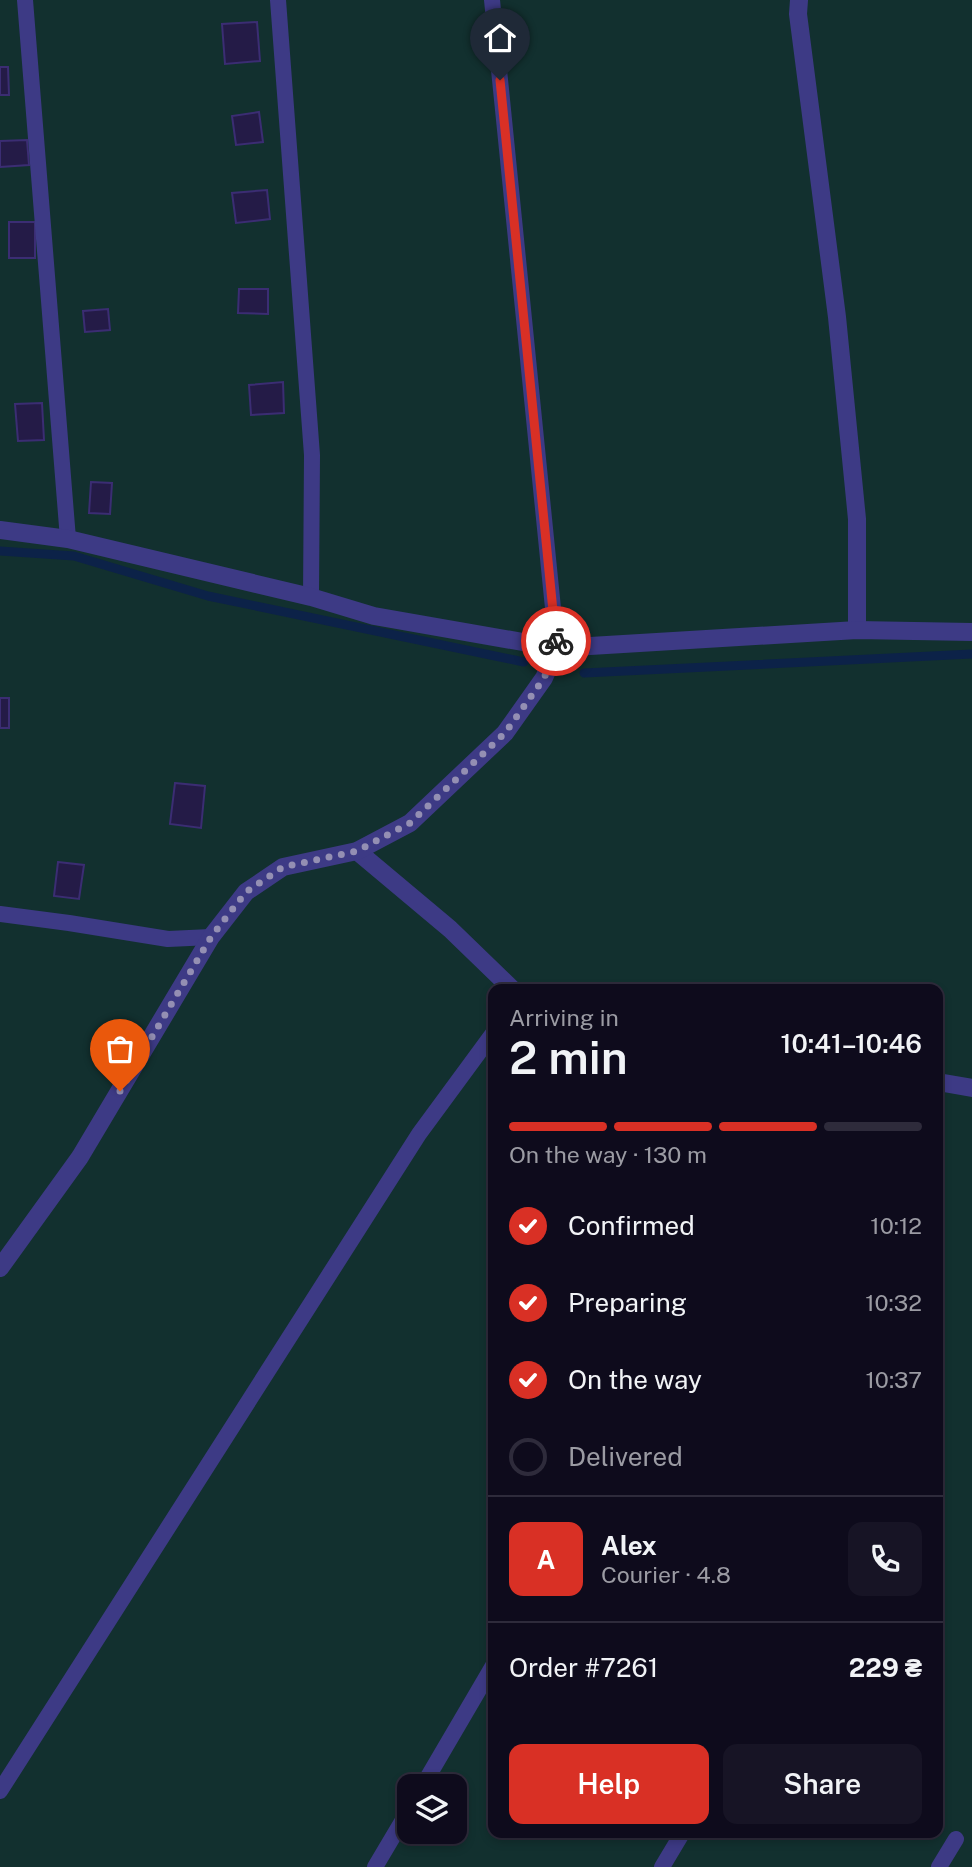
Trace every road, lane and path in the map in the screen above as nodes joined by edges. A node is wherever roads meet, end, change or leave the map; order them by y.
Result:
1 (25, 0) edge
2 (278, 0) edge
3 (492, 0) edge
4 (799, 0) edge
5 (0, 530) edge
6 (68, 539) junction
7 (311, 597) junction
8 (857, 630) junction
9 (972, 632) edge
10 (557, 648) junction
11 (357, 851) junction
12 (0, 914) edge
13 (211, 937) junction
14 (507, 984) edge
15 (488, 1040) edge
16 (943, 1083) edge
17 (972, 1088) edge
18 (0, 1268) edge
19 (488, 1674) edge
20 (430, 1774) edge
21 (0, 1791) edge
22 (397, 1830) edge
23 (679, 1838) edge
24 (956, 1839) dead end
25 (375, 1867) edge
26 (662, 1867) edge
27 (939, 1867) edge

1 - 6 lane
2 - 7 lane
3 - 10 lane
4 - 8 street
5 - 6 street
6 - 7 street
7 - 10 street
8 - 9 street
8 - 10 street
10 - 11 street
11 - 13 street
11 - 14 street
12 - 13 lane
13 - 18 street
15 - 21 lane
16 - 17 street
19 - 20 lane
22 - 25 lane
23 - 26 lane
24 - 27 lane

